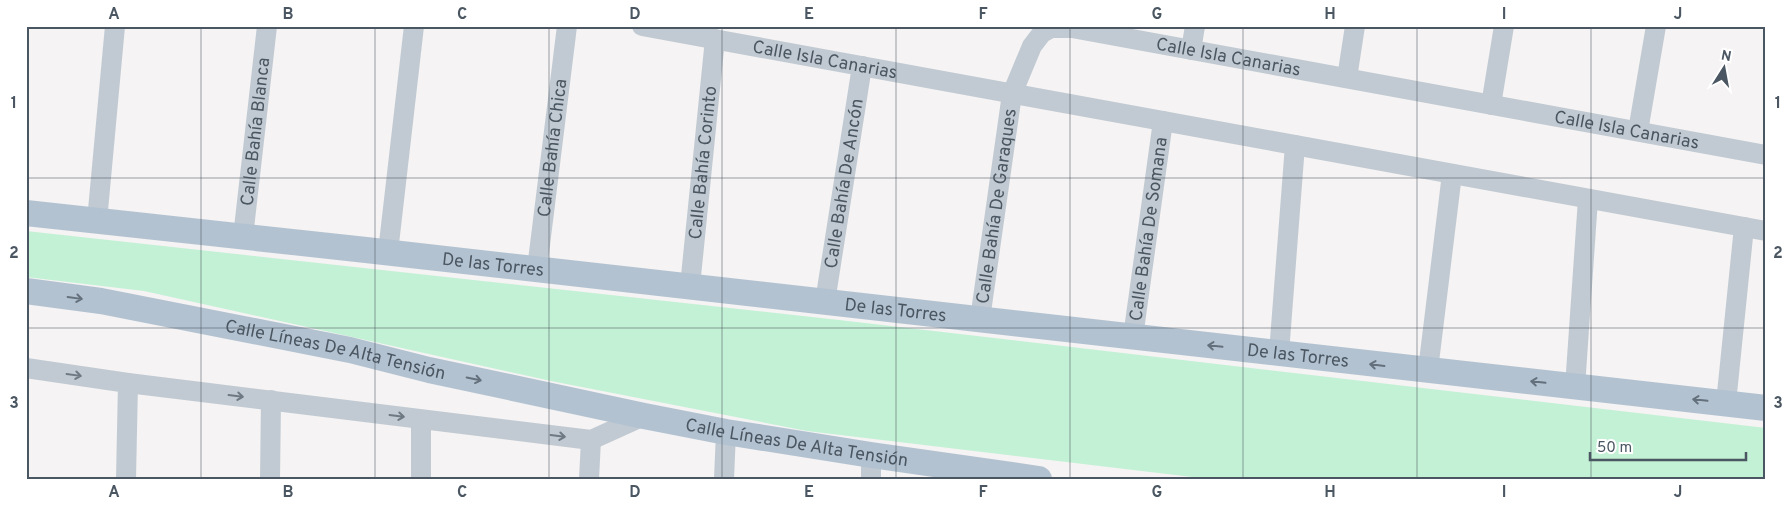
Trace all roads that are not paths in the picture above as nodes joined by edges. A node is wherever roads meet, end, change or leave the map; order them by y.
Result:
1 (115, 26) edge
2 (267, 26) edge
3 (414, 26) edge
4 (567, 26) edge
5 (642, 26) edge
6 (1195, 26) edge
7 (1354, 26) edge
8 (1504, 26) edge
9 (1656, 26) edge
10 (1071, 27) edge
11 (715, 40) junction
12 (1191, 50) junction
13 (862, 66) junction
14 (1347, 78) junction
15 (1012, 94) junction
16 (1491, 105) junction
17 (1163, 121) junction
18 (1638, 132) junction
19 (1295, 145) junction
20 (1766, 155) edge
21 (1452, 174) junction
22 (1588, 199) junction
23 (26, 213) edge
24 (97, 221) junction
25 (1744, 227) junction
26 (1766, 231) edge
27 (243, 237) junction
28 (388, 252) junction
29 (538, 269) junction
30 (690, 286) junction
31 (26, 291) edge
32 (825, 302) junction
33 (980, 319) junction
34 (1133, 336) junction
35 (1279, 353) junction
36 (26, 368) edge
37 (1428, 370) junction
38 (128, 383) junction
39 (1575, 387) junction
40 (271, 400) junction
41 (1726, 403) junction
42 (1766, 408) edge
43 (644, 416) junction
44 (421, 420) junction
45 (726, 432) junction
46 (591, 440) junction
47 (871, 467) edge
48 (948, 473) edge
49 (1028, 478) edge
50 (126, 479) edge
51 (270, 479) edge
52 (421, 479) edge
53 (589, 479) edge
54 (724, 479) edge

1 - 24 street
2 - 27 street, Calle Bahía Blanca
3 - 28 street
4 - 29 street, Calle Bahía Chica
5 - 11 street, Calle Isla Canarias
6 - 12 street
7 - 14 street
8 - 16 street
9 - 18 street
10 - 12 street, Calle Isla Canarias
10 - 15 street, Calle Isla Canarias
11 - 13 street, Calle Isla Canarias
11 - 30 street, Calle Bahía Corinto
12 - 14 street, Calle Isla Canarias
13 - 15 street, Calle Isla Canarias
13 - 32 street, Calle Bahía De Ancón
14 - 16 street, Calle Isla Canarias
15 - 17 street
15 - 33 street, Calle Bahía De Garaques
16 - 18 street, Calle Isla Canarias
17 - 19 street
17 - 34 street, Calle Bahía De Somana
18 - 20 street, Calle Isla Canarias
19 - 21 street
19 - 35 street
21 - 22 street
21 - 37 street
22 - 25 street
22 - 39 street
23 - 24 main road, De las Torres
24 - 27 main road, De las Torres
25 - 26 street
25 - 41 street
27 - 28 main road, De las Torres
28 - 29 main road, De las Torres
29 - 30 main road, De las Torres
30 - 32 main road, De las Torres
31 -> 43 main road, Calle Líneas De Alta Tensión
32 - 33 main road, De las Torres
33 - 34 main road, De las Torres
35 -> 34 main road, De las Torres
37 -> 35 main road, De las Torres
36 -> 38 street
39 -> 37 main road, De las Torres
38 -> 40 street
38 - 50 street
41 -> 39 main road, De las Torres
40 -> 44 street
40 - 51 street
41 - 42 main road, De las Torres
43 - 45 main road, Calle Líneas De Alta Tensión
43 - 46 street
44 -> 46 street
44 - 52 street
45 - 47 main road, Calle Líneas De Alta Tensión
45 - 54 street
46 - 53 street
47 - 48 main road, Calle Líneas De Alta Tensión
48 - 49 main road, Calle Líneas De Alta Tensión

